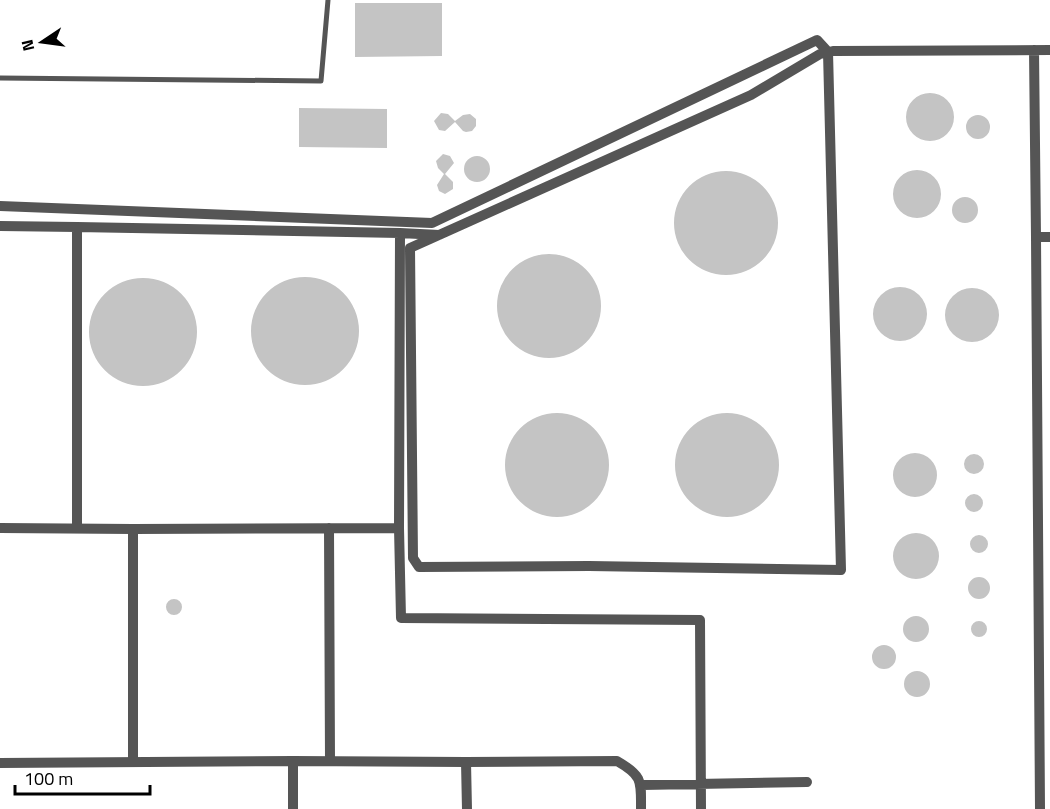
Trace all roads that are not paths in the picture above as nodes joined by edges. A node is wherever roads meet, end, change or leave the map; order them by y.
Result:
1 (328, 0) edge
2 (1034, 50) junction
3 (1050, 50) edge
4 (828, 52) junction
5 (0, 78) edge
6 (0, 206) edge
7 (0, 226) edge
8 (77, 227) junction
9 (400, 233) junction
10 (439, 235) junction
11 (1036, 237) junction
12 (1050, 237) edge
13 (0, 528) edge
14 (77, 528) junction
15 (329, 528) junction
16 (399, 528) junction
17 (133, 529) junction
18 (293, 761) junction
19 (330, 761) junction
20 (133, 762) junction
21 (466, 762) junction
22 (0, 763) edge
23 (807, 782) dead end
24 (1045, 782) edge
25 (701, 784) junction
26 (642, 785) junction
27 (293, 809) edge
28 (467, 809) edge
29 (641, 809) edge
30 (701, 809) edge
31 (1040, 809) edge

1 - 5 lane
2 - 3 street
2 - 4 street
2 - 11 street
4 - 6 street
4 - 10 street
4 - 10 street
7 - 8 street
8 - 9 street
8 - 14 street
9 - 10 street
9 - 16 street
11 - 12 street
11 - 24 street
13 - 14 street
14 - 17 street
15 - 16 street
15 - 17 street
15 - 19 street
16 - 25 street
17 - 20 street
18 - 19 street
18 - 20 street
18 - 27 street
19 - 21 street
20 - 22 street
21 - 26 street
21 - 28 street
23 - 25 street
24 - 31 street
25 - 26 street
25 - 30 street
26 - 29 street

